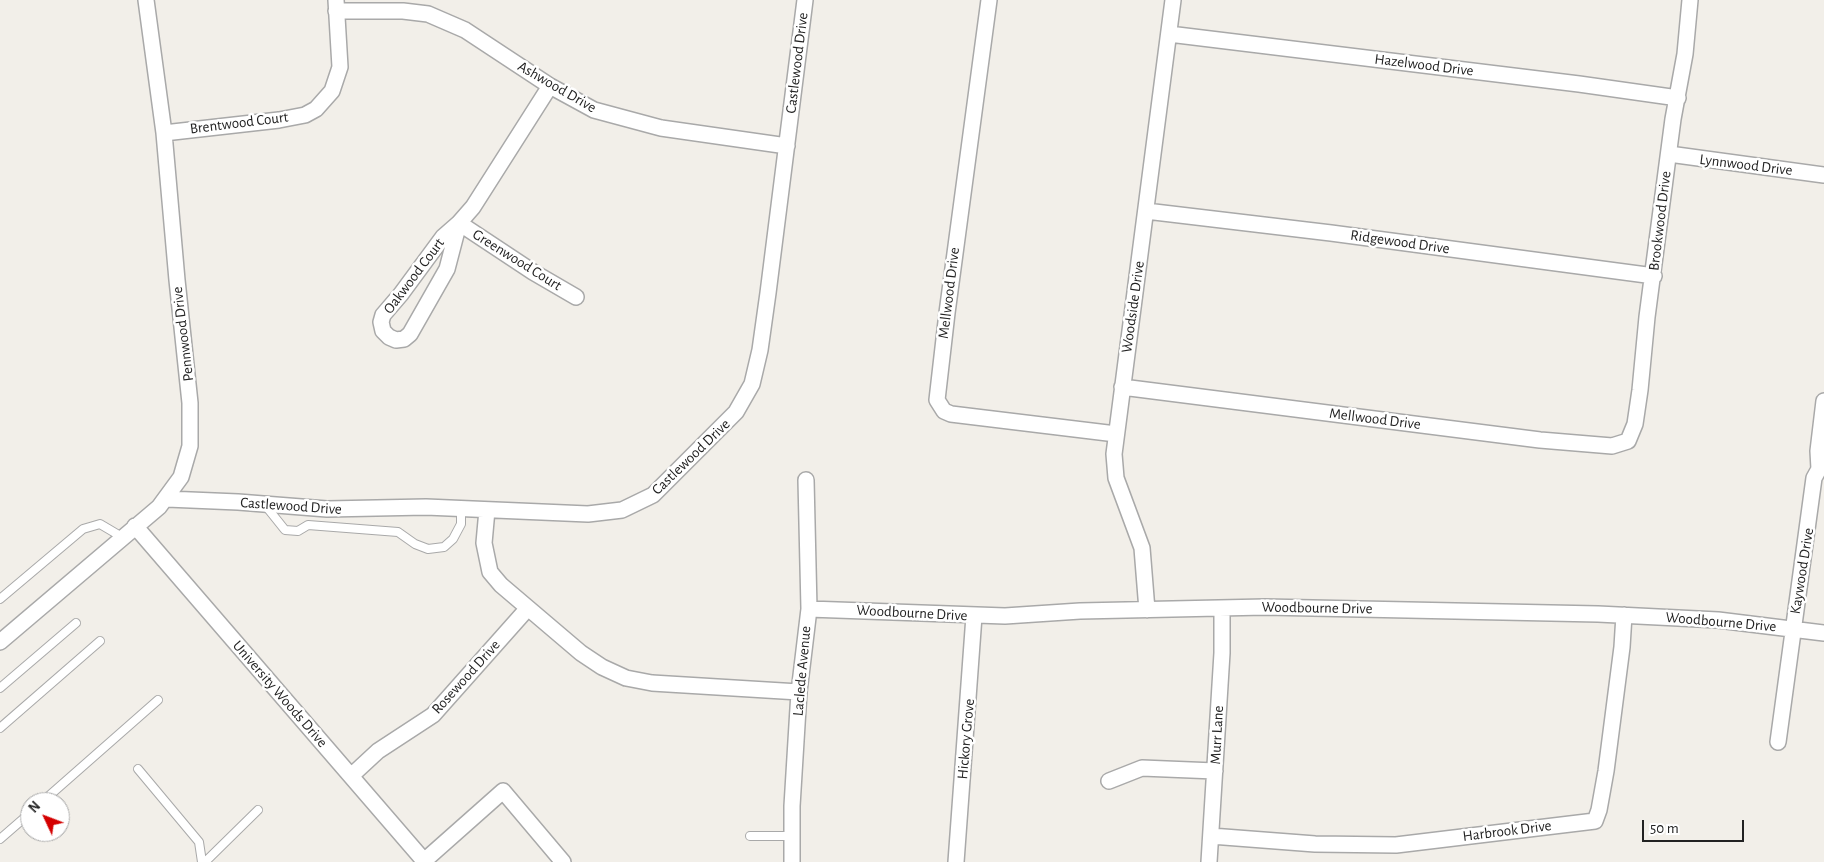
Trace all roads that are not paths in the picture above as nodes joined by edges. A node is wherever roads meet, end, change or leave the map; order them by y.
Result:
1 (146, 0) edge
2 (805, 0) edge
3 (989, 0) edge
4 (1173, 0) edge
5 (1690, 0) edge
6 (336, 5) edge
7 (1169, 34) junction
8 (550, 86) junction
9 (1678, 98) junction
10 (164, 133) junction
11 (787, 146) junction
12 (1669, 154) junction
13 (1824, 175) edge
14 (1146, 211) junction
15 (459, 223) junction
16 (1654, 276) junction
17 (576, 297) dead end
18 (1122, 387) junction
19 (1824, 401) edge
20 (1116, 434) junction
21 (1628, 441) joint
22 (806, 480) dead end
23 (167, 499) junction
24 (264, 504) junction
25 (462, 509) junction
26 (487, 510) junction
27 (135, 526) junction
28 (122, 537) junction
29 (0, 599) edge
30 (528, 608) junction
31 (1222, 608) junction
32 (808, 609) junction
33 (1147, 610) junction
34 (1624, 615) junction
35 (974, 616) junction
36 (76, 623) dead end
37 (1794, 629) junction
38 (1824, 633) edge
39 (100, 641) dead end
40 (0, 642) edge
41 (0, 688) edge
42 (799, 692) junction
43 (158, 700) dead end
44 (0, 728) edge
45 (1778, 742) dead end
46 (138, 770) dead end
47 (1215, 770) junction
48 (350, 776) junction
49 (1109, 780) dead end
50 (53, 792) edge
51 (258, 810) dead end
52 (20, 822) edge
53 (750, 836) dead end
54 (791, 836) junction
55 (1211, 836) junction
56 (0, 839) edge
57 (203, 862) edge
58 (425, 862) edge
59 (563, 862) edge
60 (792, 862) edge
61 (956, 862) edge
62 (1209, 862) edge

1 - 10 street, Pennwood Drive
2 - 11 street, Castlewood Drive
3 - 20 street, Mellwood Drive
4 - 7 street, Woodside Drive
5 - 9 street, Brookwood Drive
6 - 8 street, Ashwood Drive
6 - 10 street, Brentwood Court
7 - 9 street, Hazelwood Drive
7 - 14 street, Woodside Drive
8 - 11 street, Ashwood Drive
8 - 15 street, Oakwood Court
9 - 12 street, Brookwood Drive
10 - 23 street, Pennwood Drive
11 - 26 street, Castlewood Drive
12 - 13 street, Lynnwood Drive
12 - 16 street, Brookwood Drive
14 - 16 street, Ridgewood Drive
14 - 18 street, Woodside Drive
15 - 15 street, Oakwood Court
15 - 17 street, Greenwood Court
16 - 21 street, Brookwood Drive
18 - 20 street, Woodside Drive
18 - 21 street, Mellwood Drive
19 - 37 street, Kaywood Drive
20 - 33 street, Woodside Drive
22 - 32 street, Laclede Avenue
23 - 24 street, Castlewood Drive
23 - 27 street, Pennwood Drive
24 - 25 street, Castlewood Drive
24 - 25 lane
25 - 26 street, Castlewood Drive
26 - 30 street
27 - 28 street, Pennwood Drive
27 - 48 street, University Woods Drive
28 - 29 lane
28 - 40 street, Pennwood Drive
30 - 42 street
30 - 48 street, Rosewood Drive
31 - 33 street, Woodbourne Drive
31 - 34 street, Woodbourne Drive
31 - 47 street, Murr Lane
32 - 35 street, Woodbourne Drive
32 - 42 street, Laclede Avenue
33 - 35 street, Woodbourne Drive
34 - 37 street, Woodbourne Drive
34 - 55 street, Harbrook Drive
35 - 61 street, Hickory Grove
36 - 41 lane
37 - 38 street, Woodbourne Drive
37 - 45 street, Kaywood Drive
39 - 44 lane
42 - 54 street, Laclede Avenue
43 - 50 lane
46 - 57 lane
47 - 49 street
47 - 55 street, Murr Lane
48 - 58 street, University Woods Drive
51 - 57 lane
52 - 56 lane
53 - 54 lane
54 - 60 street, Laclede Avenue
55 - 62 street, Murr Lane
58 - 59 street, University Woods Drive

